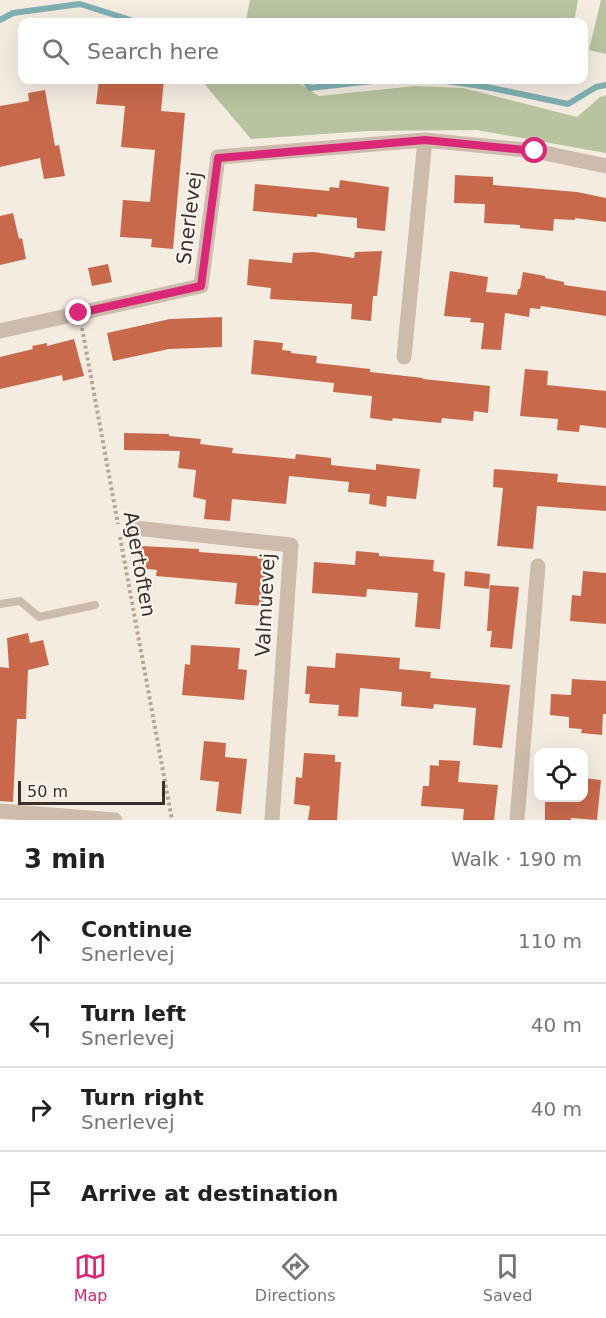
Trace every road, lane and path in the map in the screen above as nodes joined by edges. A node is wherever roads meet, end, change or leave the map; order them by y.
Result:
1 (425, 140) junction
2 (606, 166) edge
3 (79, 313) junction
4 (0, 331) edge
5 (404, 357) dead end
6 (135, 528) dead end
7 (538, 566) dead end
8 (0, 604) edge
9 (95, 605) dead end
10 (0, 812) edge
11 (114, 820) edge
12 (172, 820) edge
13 (272, 820) edge
14 (517, 820) edge

1 - 2 street, Snerlevej
1 - 3 street, Snerlevej
1 - 5 street
3 - 4 street, Snerlevej
3 - 12 path, Agertoften
6 - 13 street, Valmuevej
7 - 14 street
8 - 9 lane
10 - 11 street

